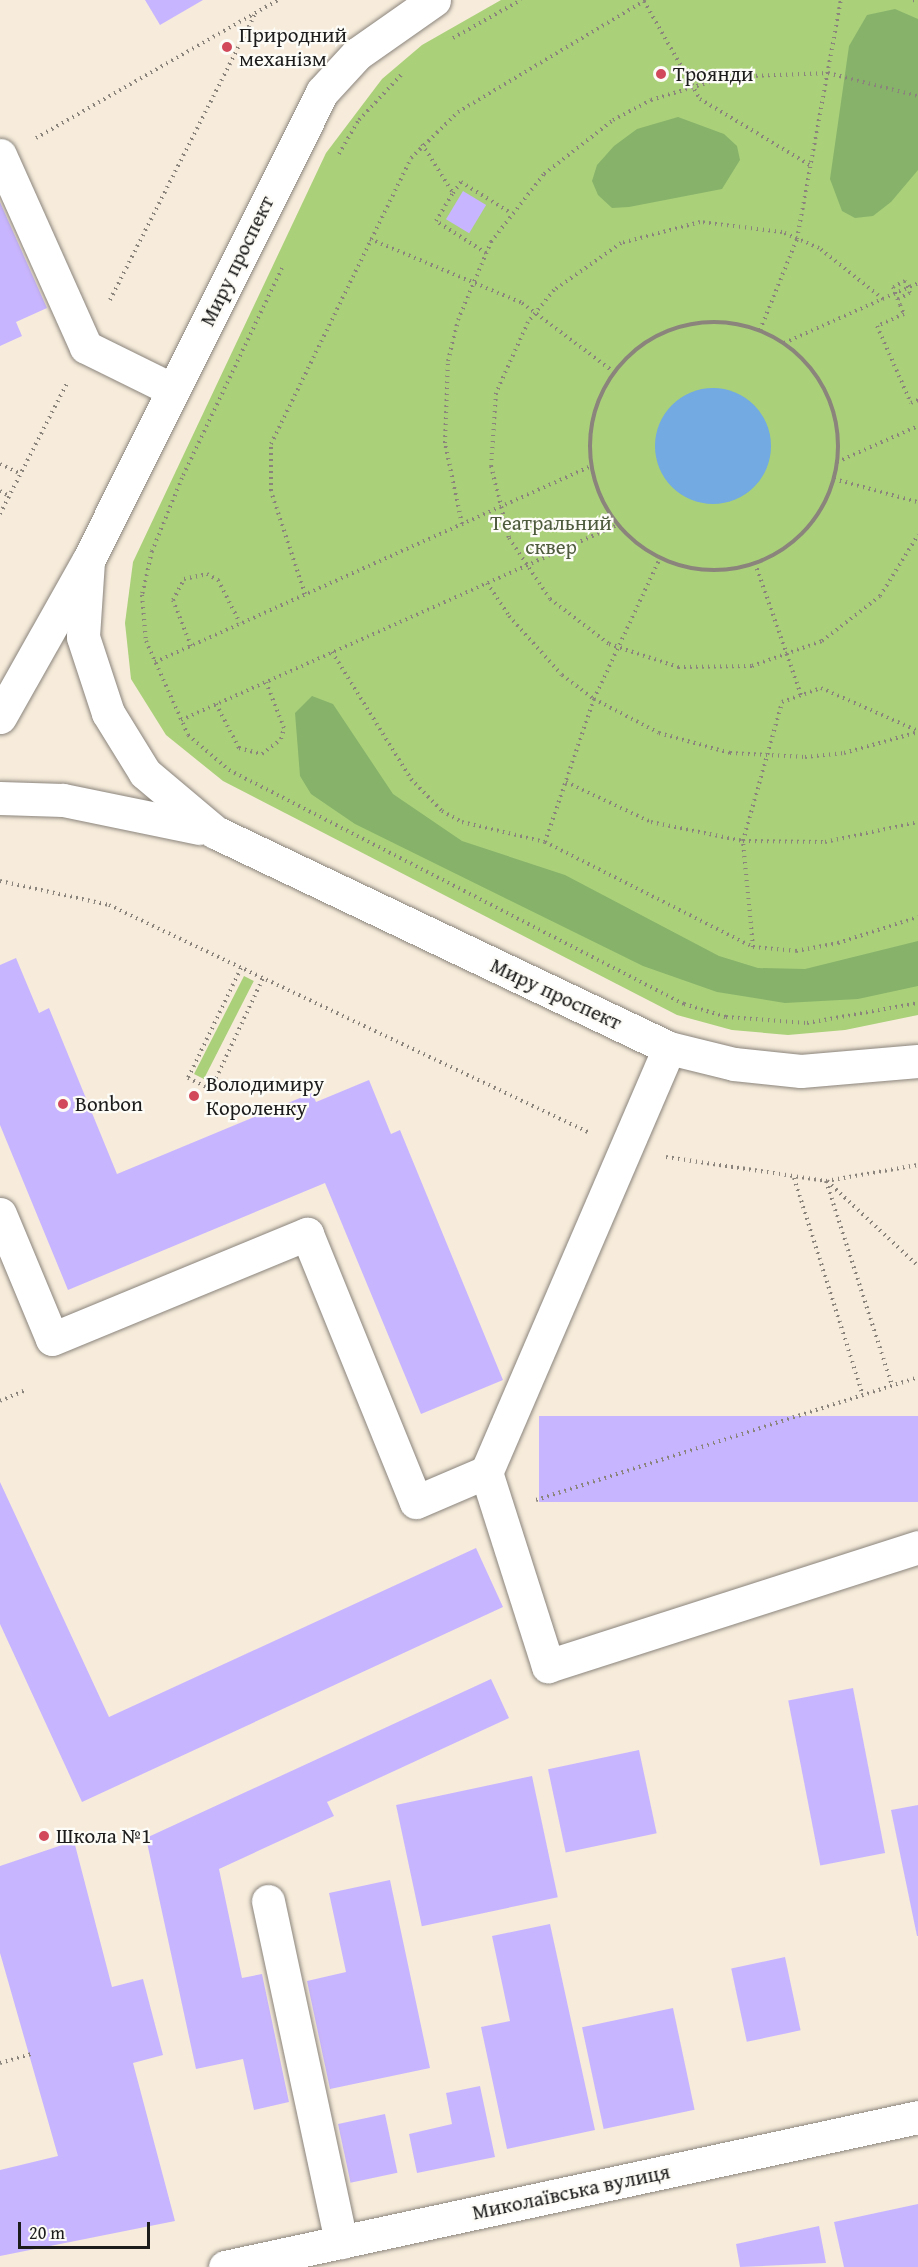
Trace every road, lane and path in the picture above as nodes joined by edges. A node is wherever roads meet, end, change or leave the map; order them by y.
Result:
1 (278, 0) edge
2 (434, 0) edge
3 (521, 0) edge
4 (840, 0) edge
5 (913, 0) edge
6 (645, 1) edge
7 (918, 1) edge
8 (256, 12) junction
9 (450, 40) dead end
10 (411, 67) dead end
11 (828, 73) junction
12 (692, 85) junction
13 (918, 96) edge
14 (422, 144) junction
15 (1, 156) edge
16 (333, 164) dead end
17 (810, 165) junction
18 (453, 193) junction
19 (511, 213) junction
20 (370, 238) junction
21 (797, 239) junction
22 (486, 253) junction
23 (287, 257) dead end
24 (472, 281) junction
25 (918, 283) edge
26 (908, 288) junction
27 (895, 293) junction
28 (883, 298) junction
29 (898, 299) junction
30 (535, 313) junction
31 (760, 330) junction
32 (784, 343) junction
33 (86, 347) junction
34 (614, 372) junction
35 (173, 390) junction
36 (918, 400) edge
37 (918, 426) edge
38 (837, 462) junction
39 (0, 464) edge
40 (591, 466) junction
41 (21, 474) junction
42 (834, 479) junction
43 (0, 491) edge
44 (9, 496) junction
45 (918, 502) edge
46 (499, 507) junction
47 (0, 514) edge
48 (462, 524) junction
49 (617, 525) junction
50 (918, 535) edge
51 (660, 558) junction
52 (88, 561) junction
53 (755, 563) junction
54 (525, 566) junction
55 (487, 583) junction
56 (305, 594) junction
57 (240, 623) junction
58 (191, 646) junction
59 (618, 647) junction
60 (332, 652) junction
61 (788, 657) junction
62 (155, 662) junction
63 (266, 682) junction
64 (801, 695) junction
65 (594, 699) junction
66 (216, 704) junction
67 (0, 717) edge
68 (181, 720) junction
69 (918, 731) edge
70 (766, 757) junction
71 (566, 782) junction
72 (0, 798) edge
73 (918, 822) edge
74 (215, 832) junction
75 (743, 841) junction
76 (545, 842) junction
77 (0, 881) edge
78 (918, 917) edge
79 (753, 947) junction
80 (242, 968) junction
81 (263, 978) junction
82 (918, 1003) edge
83 (669, 1048) junction
84 (918, 1061) edge
85 (625, 1150) junction
86 (918, 1165) edge
87 (794, 1178) junction
88 (826, 1181) junction
89 (0, 1214) edge
90 (918, 1266) edge
91 (918, 1377) edge
92 (892, 1385) junction
93 (26, 1390) dead end
94 (863, 1395) junction
95 (0, 1401) edge
96 (486, 1473) junction
97 (499, 1512) junction
98 (918, 1547) edge
99 (268, 1901) dead end
100 (31, 2054) dead end
101 (0, 2063) edge
102 (918, 2117) edge
103 (341, 2242) junction
104 (225, 2267) edge

1 - 8 path
2 - 35 main road, Миру проспект
3 - 9 path
4 - 11 path
5 - 7 path
6 - 12 path
6 - 14 path
8 - 15 path
8 - 33 path
10 - 16 path
11 - 12 path
11 - 13 path
11 - 17 path
12 - 17 path
12 - 19 path
14 - 18 path
14 - 20 path
15 - 33 main road
17 - 21 path
18 - 19 path
18 - 22 path
19 - 22 path
20 - 24 path
20 - 56 path
21 - 28 path
21 - 30 path
21 - 31 path
22 - 24 path
23 - 62 path
24 - 30 path
24 - 48 path
25 - 26 path
26 - 27 path
26 - 29 path
27 - 28 path
27 - 29 path
28 - 32 path
29 - 36 path
30 - 34 path
30 - 46 path
31 - 32 path
31 - 34 path
32 - 38 path
33 - 35 main road
33 - 41 path
34 - 40 path
35 - 52 main road, Миру проспект
37 - 38 path
38 - 42 path
39 - 41 path
40 - 46 path
40 - 49 path
41 - 44 path
42 - 45 path
42 - 53 path
43 - 44 path
44 - 47 path
46 - 48 path
46 - 54 path
48 - 56 path
49 - 51 path
49 - 54 path
50 - 61 path
51 - 53 path
51 - 59 path
52 - 67 main road, Миру проспект
52 - 74 main road, Миру проспект
53 - 61 path
54 - 55 path
54 - 59 path
55 - 60 path
55 - 65 path
56 - 57 path
57 - 58 path
57 - 58 path
58 - 62 path
59 - 61 path
59 - 65 path
60 - 63 path
60 - 76 path
61 - 64 path
62 - 68 path
63 - 66 path
63 - 66 path
64 - 69 path
64 - 70 path
65 - 70 path
65 - 71 path
66 - 68 path
68 - 82 path
69 - 70 path
70 - 75 path
71 - 75 path
71 - 76 path
72 - 74 main road, Миру проспект
73 - 75 path
74 - 83 main road, Миру проспект
75 - 79 path
76 - 79 path
77 - 80 path
78 - 79 path
80 - 81 path
80 - 81 path
81 - 85 path
83 - 84 main road, Миру проспект
83 - 85 main road
85 - 87 path
85 - 96 main road
86 - 88 path
87 - 88 path
87 - 94 path
88 - 90 path
88 - 92 path
89 - 96 main road
91 - 92 path
92 - 94 path
93 - 95 path
94 - 97 path
96 - 97 main road
97 - 98 main road
99 - 103 main road
100 - 101 path
102 - 103 main road, Миколаївська вулиця
103 - 104 main road, Миколаївська вулиця

